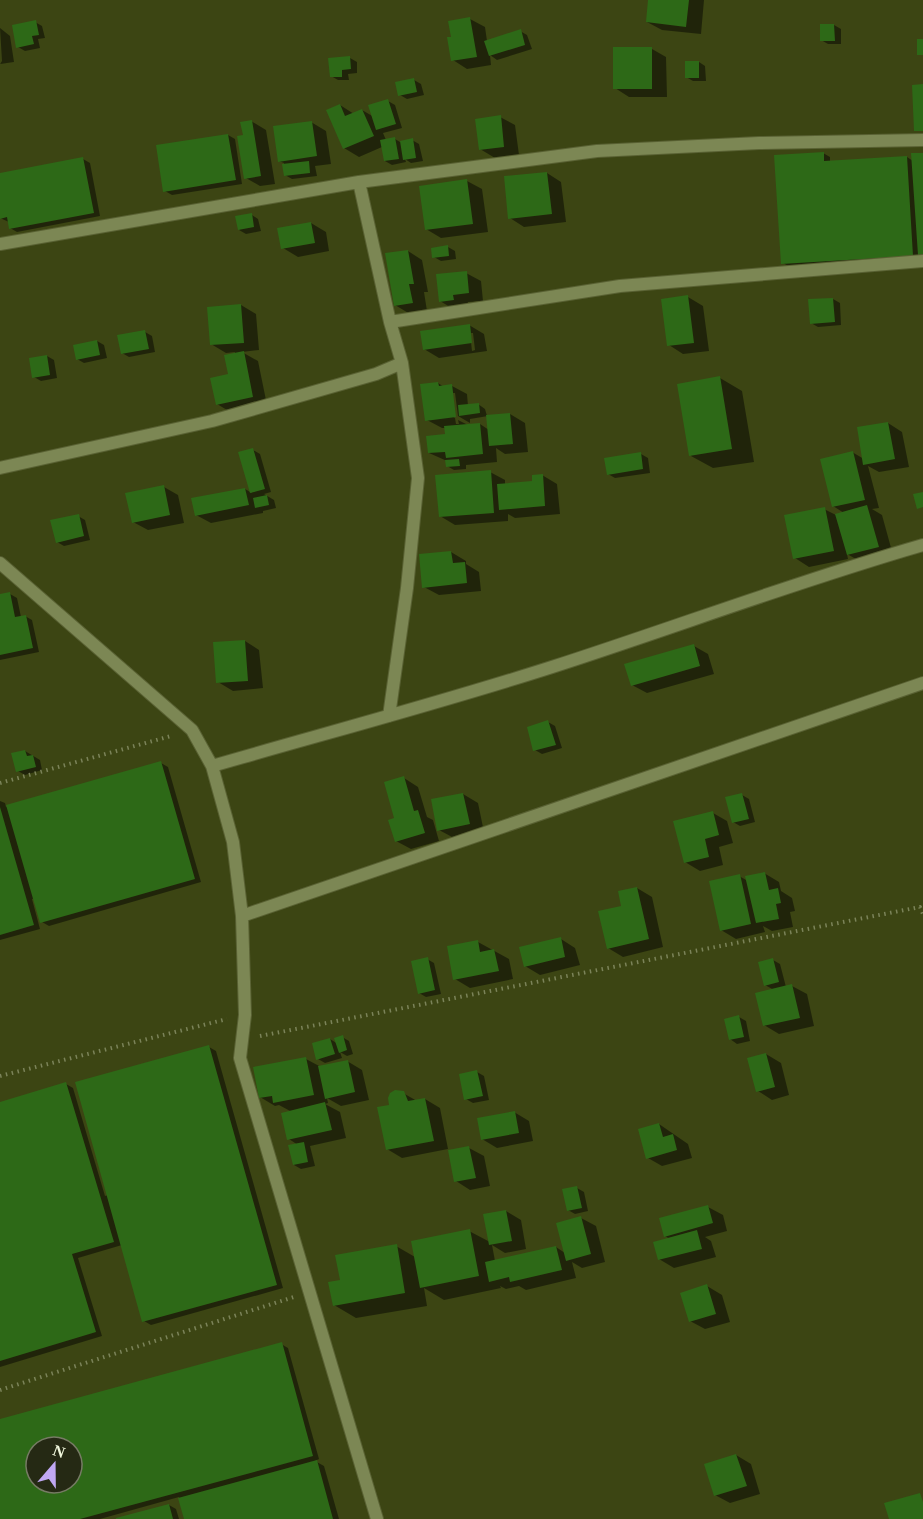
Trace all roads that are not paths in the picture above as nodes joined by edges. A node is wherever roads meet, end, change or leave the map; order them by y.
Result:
1 (923, 140) edge
2 (359, 182) junction
3 (0, 244) edge
4 (923, 261) edge
5 (390, 322) junction
6 (402, 363) junction
7 (0, 468) edge
8 (923, 545) edge
9 (0, 563) edge
10 (923, 683) edge
11 (389, 716) junction
12 (212, 766) junction
13 (242, 916) junction
14 (377, 1519) edge

1 - 2 street
2 - 3 street
2 - 5 street
4 - 5 street
5 - 6 street
6 - 7 street
6 - 11 street
8 - 11 street
9 - 12 street
10 - 13 street
11 - 12 street
12 - 13 street
13 - 14 street

